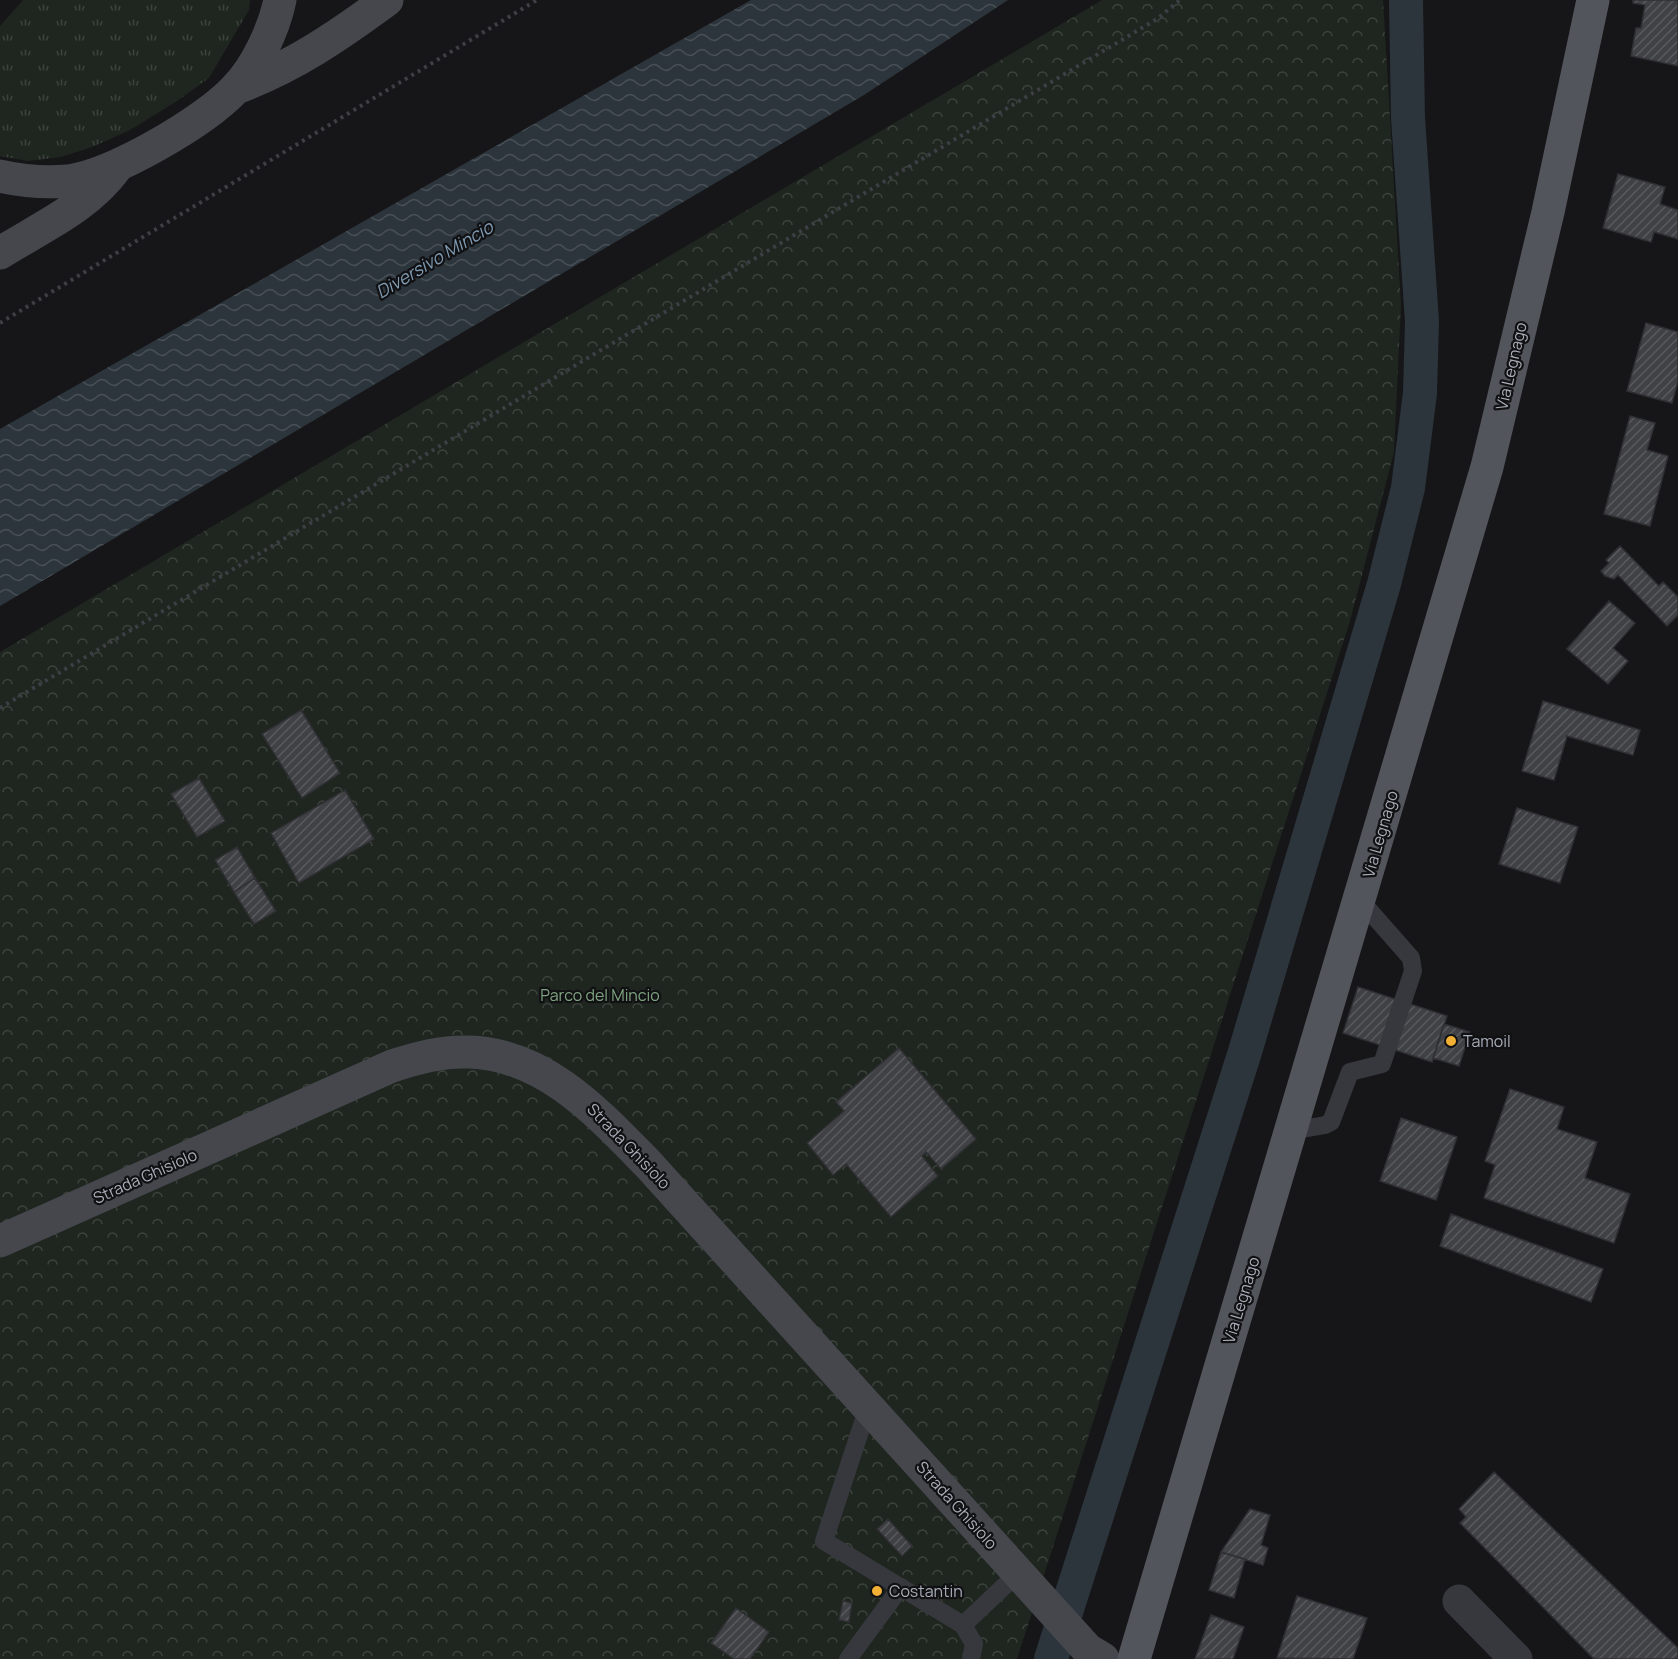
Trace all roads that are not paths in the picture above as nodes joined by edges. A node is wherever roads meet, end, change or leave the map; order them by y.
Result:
1 (280, 0) edge
2 (387, 0) edge
3 (1593, 0) edge
4 (236, 88) junction
5 (118, 165) junction
6 (0, 176) edge
7 (0, 254) edge
8 (1360, 900) junction
9 (1291, 1131) junction
10 (0, 1241) edge
11 (868, 1407) junction
12 (1018, 1574) junction
13 (900, 1587) junction
14 (1459, 1601) dead end
15 (963, 1625) junction
16 (1095, 1655) edge
17 (848, 1659) edge
18 (971, 1659) edge
19 (1134, 1659) edge
20 (1516, 1659) edge

1 - 4 street
2 - 4 street
3 - 8 main road, Via Legnago
4 - 5 street
5 - 6 street
5 - 7 street
8 - 9 main road, Via Legnago
8 - 9 lane
9 - 19 main road, Via Legnago
10 - 11 street, Strada Ghisiolo
11 - 12 street, Strada Ghisiolo
11 - 13 lane
12 - 15 lane
12 - 16 street, Strada Ghisiolo
13 - 15 lane
13 - 17 lane
14 - 20 street
15 - 18 lane

